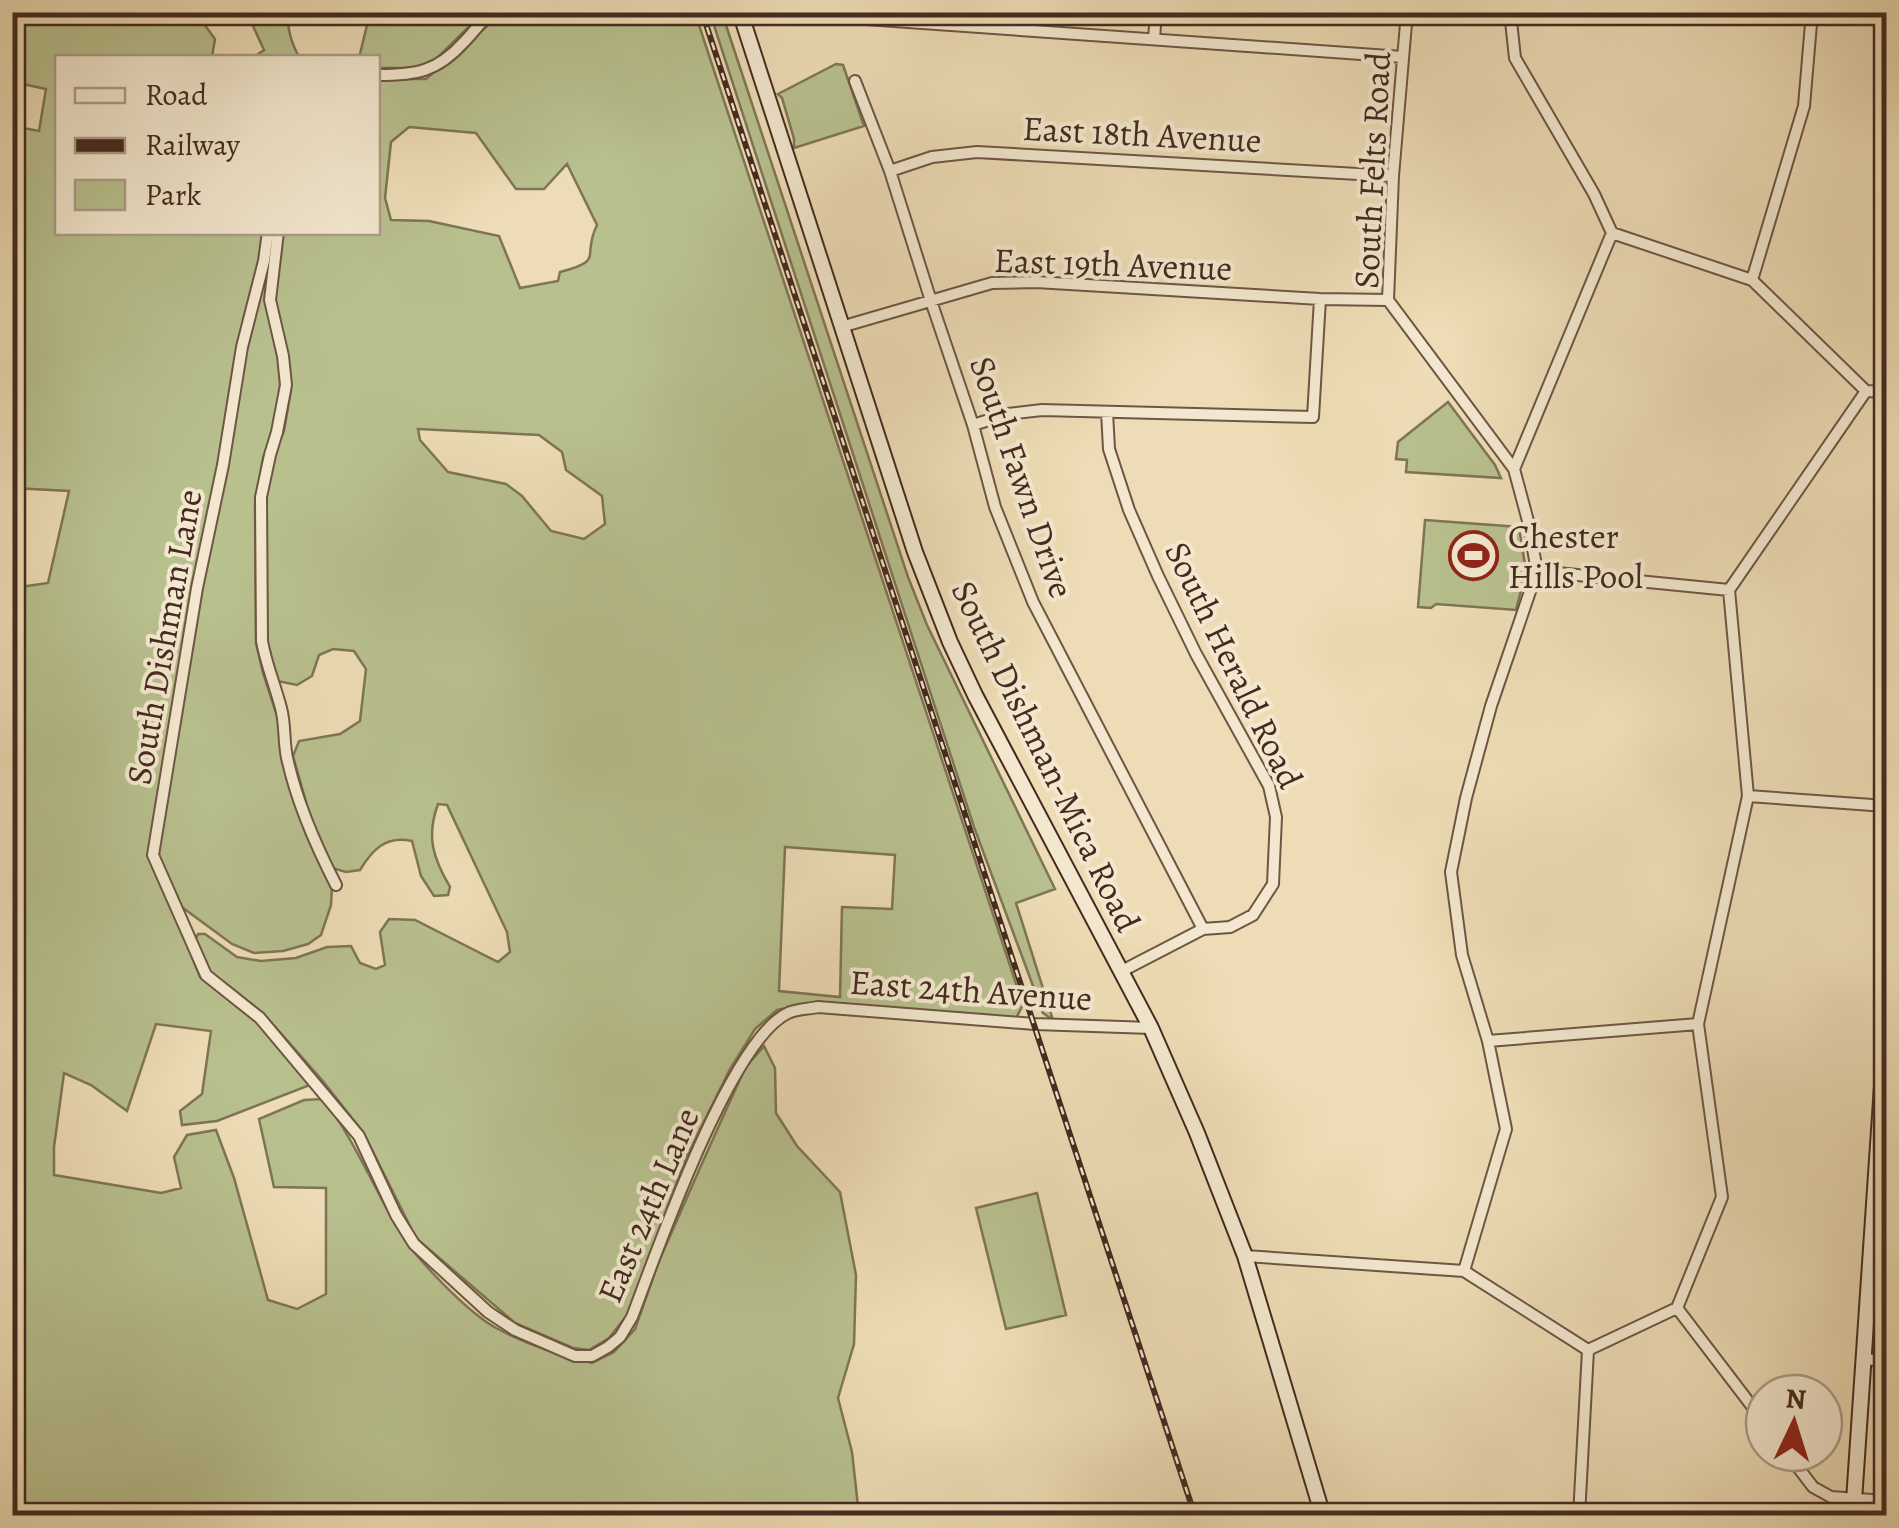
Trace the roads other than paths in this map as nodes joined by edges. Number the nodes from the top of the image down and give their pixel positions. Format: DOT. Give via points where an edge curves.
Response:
graph roads {
  1 [pos="492,12"];
  2 [pos="740,12"];
  3 [pos="1156,12"];
  4 [pos="1407,12"];
  5 [pos="1510,12"];
  6 [pos="1812,12"];
  7 [pos="851,18"];
  8 [pos="1154,39"];
  9 [pos="1404,57"];
  10 [pos="380,75"];
  11 [pos="855,81"];
  12 [pos="890,171"];
  13 [pos="1393,176"];
  14 [pos="1612,233"];
  15 [pos="268,235"];
  16 [pos="278,235"];
  17 [pos="1752,280"];
  18 [pos="930,300"];
  19 [pos="1320,300"];
  20 [pos="1388,300"];
  21 [pos="841,328"];
  22 [pos="1866,391"];
  23 [pos="1886,392"];
  24 [pos="1107,412"];
  25 [pos="974,425"];
  26 [pos="1514,469"];
  27 [pos="1537,571"];
  28 [pos="1729,590"];
  29 [pos="1748,796"];
  30 [pos="1886,806"];
  31 [pos="336,885"];
  32 [pos="1203,929"];
  33 [pos="1120,972"];
  34 [pos="788,1012"];
  35 [pos="260,1018"];
  36 [pos="1698,1024"];
  37 [pos="1886,1026"];
  38 [pos="1151,1028"];
  39 [pos="1488,1040"];
  40 [pos="1884,1084"];
  41 [pos="1879,1223"];
  42 [pos="1245,1256"];
  43 [pos="1464,1270"];
  44 [pos="1677,1308"];
  45 [pos="1588,1350"];
  46 [pos="1864,1360"];
  47 [pos="1886,1361"];
  48 [pos="1744,1396"];
  49 [pos="1802,1473"];
  50 [pos="1854,1499"];
  51 [pos="1886,1502"];
  52 [pos="1323,1516"];
  53 [pos="1579,1516"];
  54 [pos="1853,1516"];
  1 -- 10 [label="street" via="432,68"];
  2 -- 21 [label="main road, South Dishman-Mica Road"];
  3 -- 8 [label="street"];
  4 -- 9 [label="street, South Felts Road"];
  5 -- 14 [label="street" via="1514,58"];
  6 -- 17 [label="street" via="1804,106"];
  7 -- 8 [label="street"];
  8 -- 9 [label="street"];
  9 -- 13 [label="street, South Felts Road"];
  11 -- 12 [label="street, South Fawn Drive"];
  12 -- 13 [label="street, East 18th Avenue" via="976,152"];
  12 -- 18 [label="street, South Fawn Drive"];
  13 -- 20 [label="street, South Felts Road"];
  14 -- 17 [label="street"];
  14 -- 26 [label="street"];
  15 -- 35 [label="street, South Dishman Lane" via="197,588 153,855 206,974"];
  16 -- 31 [label="street" via="270,300 286,385 261,497 262,641 292,775"];
  17 -- 22 [label="street"];
  18 -- 19 [label="street, East 19th Avenue" via="992,283 1036,282"];
  18 -- 21 [label="street, East 19th Avenue"];
  18 -- 25 [label="street, South Fawn Drive"];
  19 -- 20 [label="street, East 19th Avenue"];
  19 -- 24 [label="street" via="1313,417"];
  20 -- 26 [label="street, South Felts Road"];
  21 -- 33 [label="main road, South Dishman-Mica Road" via="950,642"];
  22 -- 23 [label="street"];
  22 -- 28 [label="street"];
  24 -- 25 [label="street" via="1042,410"];
  24 -- 32 [label="street, South Herald Road" via="1109,449 1129,510 1188,638 1269,786 1276,817 1274,884 1254,915 1230,927"];
  25 -- 32 [label="street, South Fawn Drive" via="995,508 1033,602"];
  26 -- 27 [label="street"];
  27 -- 28 [label="street"];
  27 -- 39 [label="street" via="1490,706 1452,872 1462,955"];
  28 -- 29 [label="street"];
  29 -- 30 [label="street"];
  29 -- 36 [label="street"];
  32 -- 33 [label="street, South Herald Road"];
  33 -- 38 [label="main road, South Dishman-Mica Road"];
  34 -- 35 [label="street, East 24th Lane" via="763,1032 739,1068 692,1162 632,1318 620,1337 592,1356 575,1356 515,1330 414,1244 359,1136"];
  34 -- 38 [label="street, East 24th Avenue" via="818,1007"];
  36 -- 39 [label="street"];
  36 -- 44 [label="street" via="1722,1197"];
  37 -- 40 [label="main road"];
  38 -- 42 [label="main road, South Dishman-Mica Road"];
  39 -- 43 [label="street" via="1506,1129"];
  40 -- 41 [label="main road"];
  41 -- 46 [label="main road"];
  42 -- 43 [label="street"];
  42 -- 52 [label="main road, South Dishman-Mica Road"];
  43 -- 45 [label="street"];
  44 -- 45 [label="street"];
  44 -- 48 [label="street"];
  45 -- 53 [label="street"];
  46 -- 47 [label="street"];
  46 -- 50 [label="main road"];
  49 -- 50 [label="street" via="1830,1496"];
  50 -- 51 [label="street"];
  50 -- 54 [label="main road"];
}
